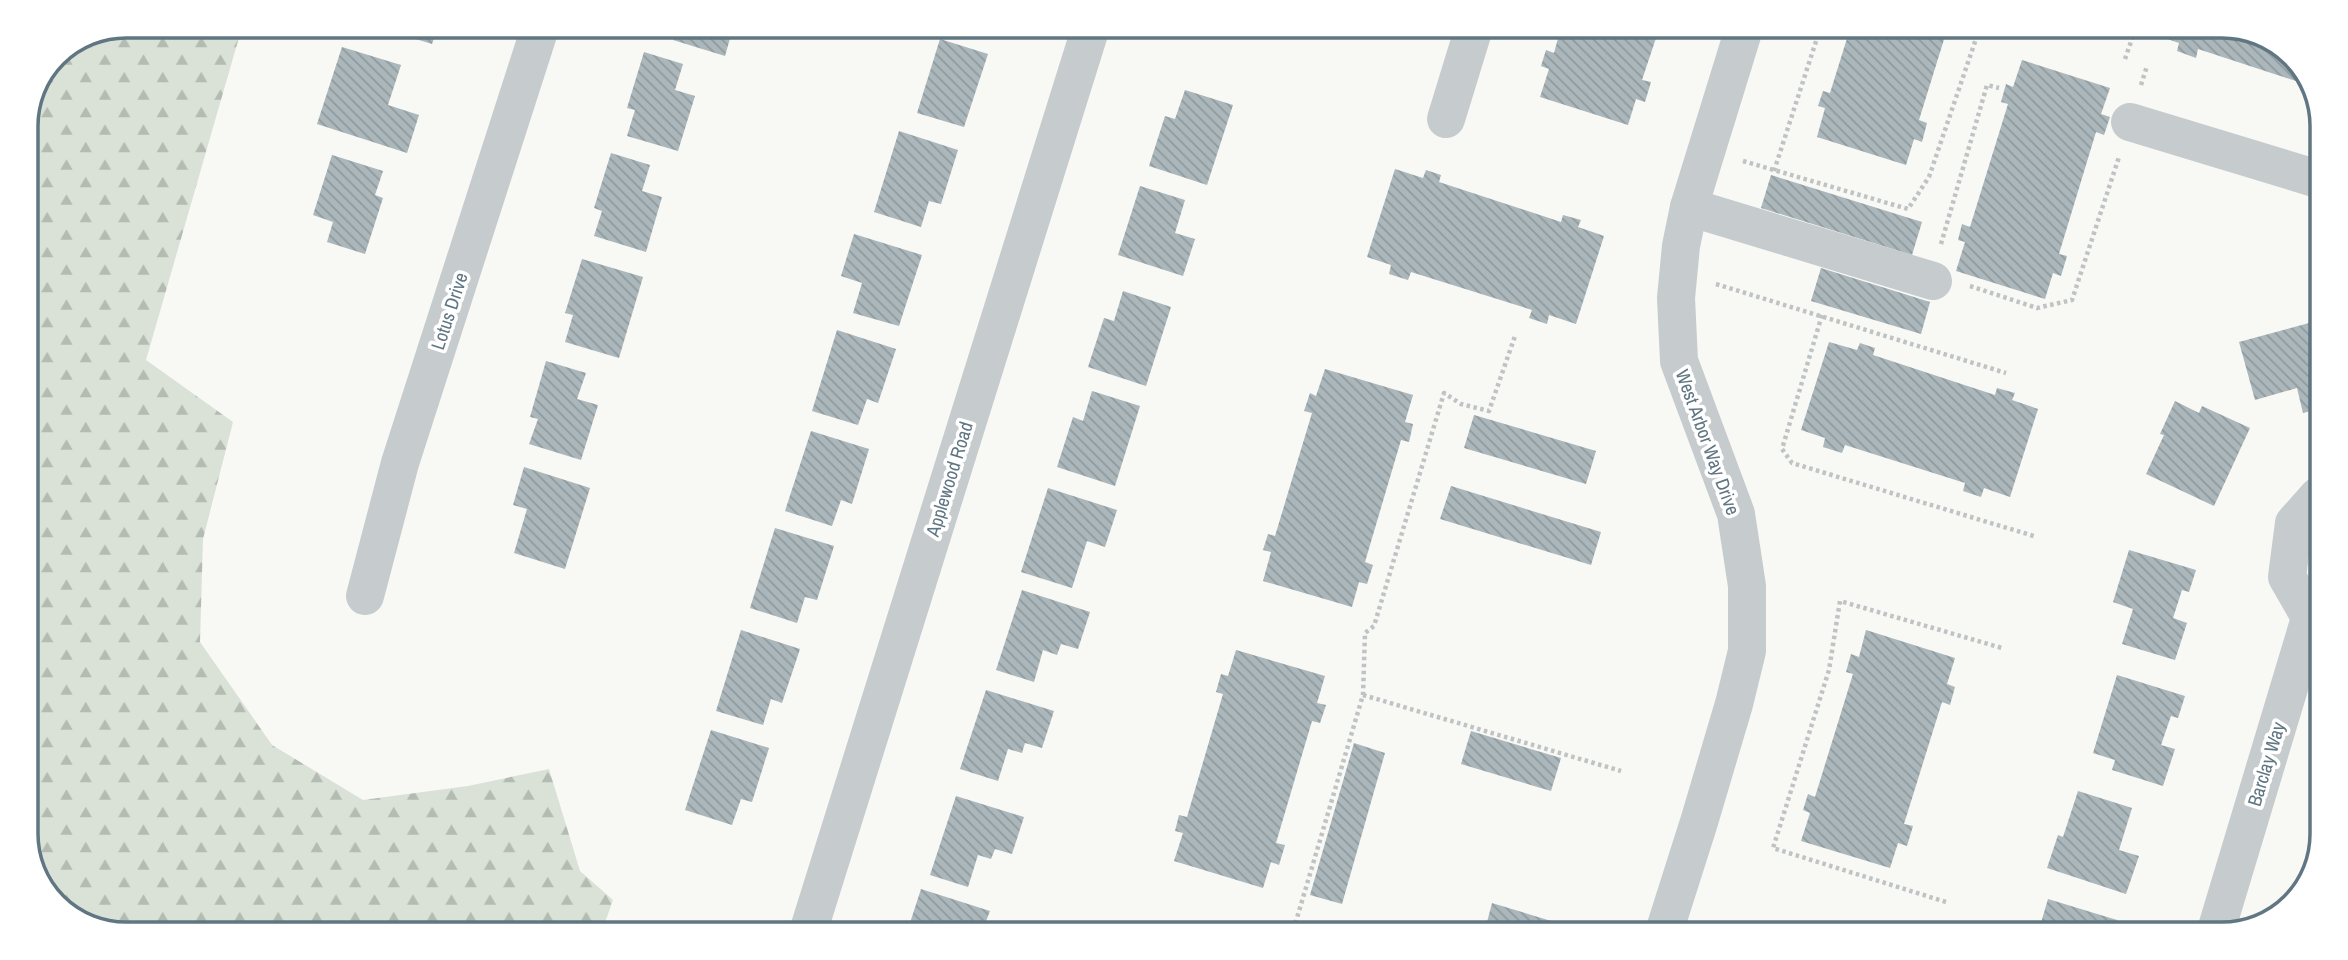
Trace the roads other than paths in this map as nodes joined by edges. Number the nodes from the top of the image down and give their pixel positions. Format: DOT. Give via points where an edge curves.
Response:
graph roads {
  1 [pos="537,38"];
  2 [pos="1087,38"];
  3 [pos="1471,38"];
  4 [pos="1741,38"];
  5 [pos="1446,119"];
  6 [pos="2130,122"];
  7 [pos="2309,176"];
  8 [pos="1689,207"];
  9 [pos="1945,270"];
  10 [pos="2310,506"];
  11 [pos="365,596"];
  12 [pos="2310,602"];
  13 [pos="2310,617"];
  14 [pos="811,922"];
  15 [pos="1667,922"];
  16 [pos="2219,922"];
  1 -- 11 [label="street, Lotus Drive" via="400,463"];
  2 -- 14 [label="street, Applewood Road"];
  3 -- 5 [label="street"];
  4 -- 8 [label="street, West Arbor Way Drive"];
  6 -- 7 [label="street"];
  8 -- 9 [label="street"];
  8 -- 15 [label="street, West Arbor Way Drive" via="1676,298 1679,361 1736,514 1747,586 1747,651"];
  10 -- 12 [label="street" via="2294,523 2287,577"];
  13 -- 16 [label="street, Barclay Way"];
}
